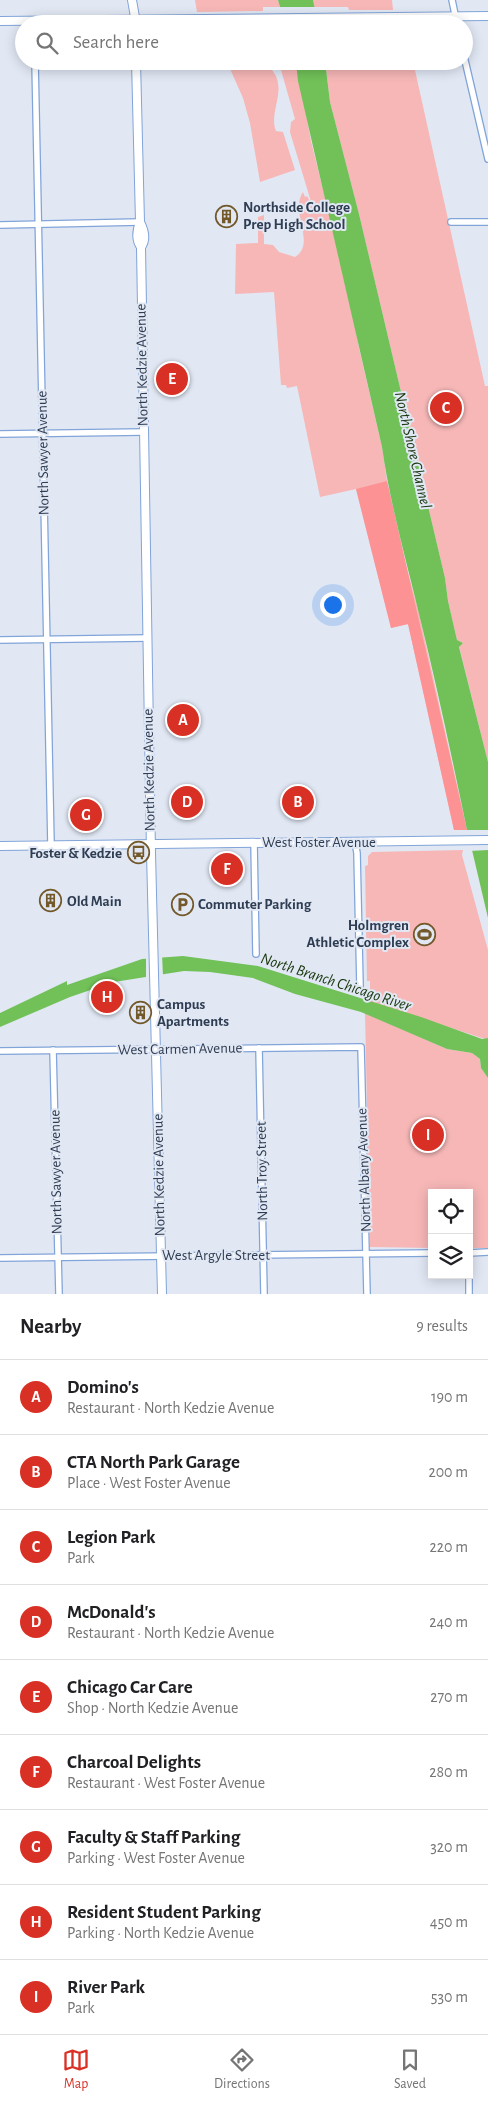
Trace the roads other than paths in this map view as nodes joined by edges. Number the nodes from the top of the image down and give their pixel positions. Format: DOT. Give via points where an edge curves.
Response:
graph roads {
  1 [pos="132,0"];
  2 [pos="452,0"];
  3 [pos="135,15"];
  4 [pos="455,15"];
  5 [pos="488,16"];
  6 [pos="473,18"];
  7 [pos="0,21"];
  8 [pos="15,21"];
  9 [pos="34,70"];
  10 [pos="136,70"];
  11 [pos="467,70"];
  12 [pos="479,119"];
  13 [pos="488,119"];
  14 [pos="488,159"];
  15 [pos="140,222"];
  16 [pos="451,222"];
  17 [pos="488,222"];
  18 [pos="38,224"];
  19 [pos="0,225"];
  20 [pos="144,432"];
  21 [pos="42,433"];
  22 [pos="0,434"];
  23 [pos="147,638"];
  24 [pos="0,640"];
  25 [pos="46,640"];
  26 [pos="488,840"];
  27 [pos="254,842"];
  28 [pos="355,842"];
  29 [pos="151,844"];
  30 [pos="50,845"];
  31 [pos="0,846"];
  32 [pos="256,954"];
  33 [pos="360,986"];
  34 [pos="361,1047"];
  35 [pos="259,1048"];
  36 [pos="156,1049"];
  37 [pos="53,1050"];
  38 [pos="1,1051"];
  39 [pos="473,1252"];
  40 [pos="488,1252"];
  41 [pos="428,1253"];
  42 [pos="263,1254"];
  43 [pos="366,1254"];
  44 [pos="161,1255"];
  45 [pos="58,1257"];
  46 [pos="0,1258"];
  47 [pos="469,1279"];
  48 [pos="59,1294"];
  49 [pos="162,1294"];
  50 [pos="264,1294"];
  51 [pos="367,1294"];
  52 [pos="469,1294"];
  1 -- 3 [label="main road"];
  2 -- 4 [label="street"];
  5 -- 6 [label="main road"];
  7 -- 8 [label="main road"];
  9 -- 18 [label="street, North Sawyer Avenue"];
  10 -- 15 [label="main road, North Kedzie Avenue"];
  11 -- 12 [label="street"];
  12 -- 13 [label="street"];
  12 -- 14 [label="street"];
  15 -- 18 [label="street"];
  15 -- 20 [label="main road, North Kedzie Avenue" via="144,231 141,247"];
  16 -- 17 [label="street"];
  18 -- 19 [label="street"];
  18 -- 21 [label="street, North Sawyer Avenue"];
  20 -- 21 [label="street"];
  20 -- 23 [label="main road, North Kedzie Avenue"];
  21 -- 22 [label="street"];
  21 -- 25 [label="street, North Sawyer Avenue"];
  23 -- 25 [label="street"];
  23 -- 29 [label="main road, North Kedzie Avenue"];
  24 -- 25 [label="street"];
  25 -- 30 [label="street, North Sawyer Avenue"];
  26 -- 28 [label="main road, West Foster Avenue"];
  27 -- 28 [label="main road, West Foster Avenue"];
  27 -- 29 [label="main road, West Foster Avenue"];
  27 -- 32 [label="street"];
  28 -- 33 [label="street"];
  29 -- 30 [label="main road, West Foster Avenue"];
  29 -- 36 [label="main road, North Kedzie Avenue"];
  30 -- 31 [label="main road, West Foster Avenue"];
  34 -- 35 [label="street, West Carmen Avenue"];
  34 -- 43 [label="street, North Albany Avenue"];
  35 -- 36 [label="street, West Carmen Avenue"];
  35 -- 42 [label="street, North Troy Street"];
  36 -- 37 [label="street, West Carmen Avenue"];
  36 -- 44 [label="main road, North Kedzie Avenue"];
  37 -- 38 [label="street, West Carmen Avenue"];
  37 -- 45 [label="street, North Sawyer Avenue"];
  39 -- 40 [label="street"];
  41 -- 43 [label="street, West Argyle Street"];
  42 -- 43 [label="street, West Argyle Street"];
  42 -- 44 [label="street, West Argyle Street"];
  42 -- 50 [label="street, North Troy Street"];
  43 -- 51 [label="street, North Albany Avenue"];
  44 -- 45 [label="street, West Argyle Street"];
  44 -- 49 [label="main road, North Kedzie Avenue"];
  45 -- 46 [label="street, West Argyle Street"];
  45 -- 48 [label="street, North Sawyer Avenue"];
  47 -- 52 [label="street"];
}
